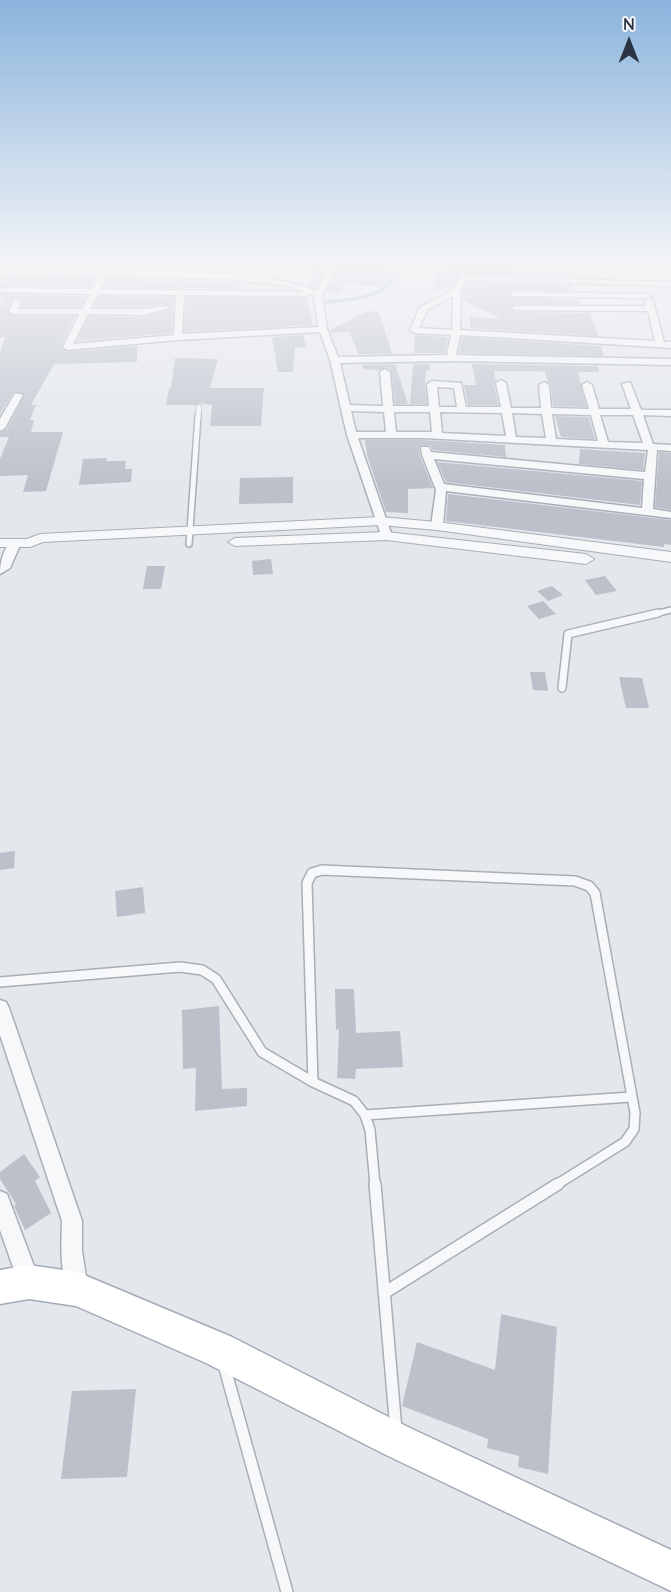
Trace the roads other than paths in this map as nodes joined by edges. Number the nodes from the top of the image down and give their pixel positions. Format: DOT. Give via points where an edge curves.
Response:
graph roads {
  1 [pos="72,337"];
  2 [pos="175,337"];
  3 [pos="325,337"];
  4 [pos="455,337"];
  5 [pos="621,337"];
  6 [pos="658,337"];
  7 [pos="660,343"];
  8 [pos="671,345"];
  9 [pos="450,358"];
  10 [pos="335,360"];
  11 [pos="671,362"];
  12 [pos="385,372"];
  13 [pos="501,384"];
  14 [pos="627,384"];
  15 [pos="587,385"];
  16 [pos="544,386"];
  17 [pos="18,395"];
  18 [pos="199,407"];
  19 [pos="345,408"];
  20 [pos="388,408"];
  21 [pos="434,409"];
  22 [pos="505,410"];
  23 [pos="546,410"];
  24 [pos="595,411"];
  25 [pos="638,412"];
  26 [pos="671,413"];
  27 [pos="460,420"];
  28 [pos="0,428"];
  29 [pos="391,434"];
  30 [pos="352,435"];
  31 [pos="437,436"];
  32 [pos="512,440"];
  33 [pos="422,441"];
  34 [pos="552,442"];
  35 [pos="604,444"];
  36 [pos="671,448"];
  37 [pos="651,449"];
  38 [pos="427,455"];
  39 [pos="650,477"];
  40 [pos="439,487"];
  41 [pos="647,511"];
  42 [pos="671,515"];
  43 [pos="437,526"];
  44 [pos="383,529"];
  45 [pos="190,537"];
  46 [pos="15,543"];
  47 [pos="671,557"];
  48 [pos="671,569"];
  49 [pos="0,570"];
  50 [pos="671,610"];
  51 [pos="562,688"];
  52 [pos="0,982"];
  53 [pos="0,1008"];
  54 [pos="313,1082"];
  55 [pos="631,1097"];
  56 [pos="365,1115"];
  57 [pos="0,1203"];
  58 [pos="14,1285"];
  59 [pos="77,1289"];
  60 [pos="384,1293"];
  61 [pos="219,1350"];
  62 [pos="397,1441"];
  63 [pos="671,1571"];
  64 [pos="287,1592"];
  1 -- 2 [label="street" via="67,347"];
  3 -- 10 [label="street"];
  4 -- 9 [label="street"];
  5 -- 7 [label="street"];
  6 -- 7 [label="street"];
  7 -- 8 [label="street"];
  9 -- 10 [label="street"];
  9 -- 11 [label="street"];
  10 -- 19 [label="street"];
  12 -- 20 [label="street"];
  13 -- 22 [label="street"];
  14 -- 25 [label="street"];
  15 -- 24 [label="street"];
  16 -- 23 [label="street"];
  17 -- 28 [label="street"];
  18 -- 45 [label="lane"];
  19 -- 20 [label="street"];
  19 -- 30 [label="street"];
  20 -- 21 [label="street"];
  20 -- 29 [label="street"];
  21 -- 27 [label="street"];
  21 -- 27 [label="street" via="432,384 458,385"];
  21 -- 31 [label="street"];
  22 -- 23 [label="street"];
  22 -- 27 [label="street"];
  22 -- 32 [label="street"];
  23 -- 24 [label="street"];
  23 -- 34 [label="street"];
  24 -- 25 [label="street"];
  24 -- 35 [label="street"];
  25 -- 26 [label="street"];
  25 -- 37 [label="street"];
  27 -- 31 [label="street"];
  27 -- 32 [label="street"];
  29 -- 30 [label="street"];
  29 -- 31 [label="street"];
  30 -- 44 [label="street"];
  32 -- 34 [label="street"];
  33 -- 38 [label="street"];
  34 -- 35 [label="street"];
  35 -- 37 [label="street"];
  36 -- 37 [label="street"];
  37 -- 39 [label="street"];
  38 -- 39 [label="street"];
  38 -- 40 [label="street"];
  39 -- 41 [label="street"];
  40 -- 41 [label="street"];
  40 -- 43 [label="street"];
  41 -- 42 [label="street"];
  43 -- 44 [label="street"];
  43 -- 47 [label="street"];
  44 -- 45 [label="street"];
  44 -- 48 [label="street"];
  45 -- 46 [label="street" via="34,550"];
  46 -- 49 [label="street"];
  50 -- 51 [label="lane" via="568,634"];
  52 -- 54 [label="lane" via="180,967 202,970 216,979 262,1052"];
  53 -- 59 [label="street" via="72,1221"];
  54 -- 55 [label="lane" via="307,883 313,872 540,880 583,883 595,893"];
  54 -- 56 [label="lane" via="354,1101"];
  55 -- 56 [label="lane"];
  55 -- 60 [label="lane" via="634,1129 625,1142"];
  56 -- 60 [label="lane" via="370,1130"];
  57 -- 58 [label="street"];
  58 -- 59 [label="main road"];
  59 -- 61 [label="main road"];
  60 -- 62 [label="lane"];
  61 -- 62 [label="main road"];
  61 -- 64 [label="lane"];
  62 -- 63 [label="main road"];
}
